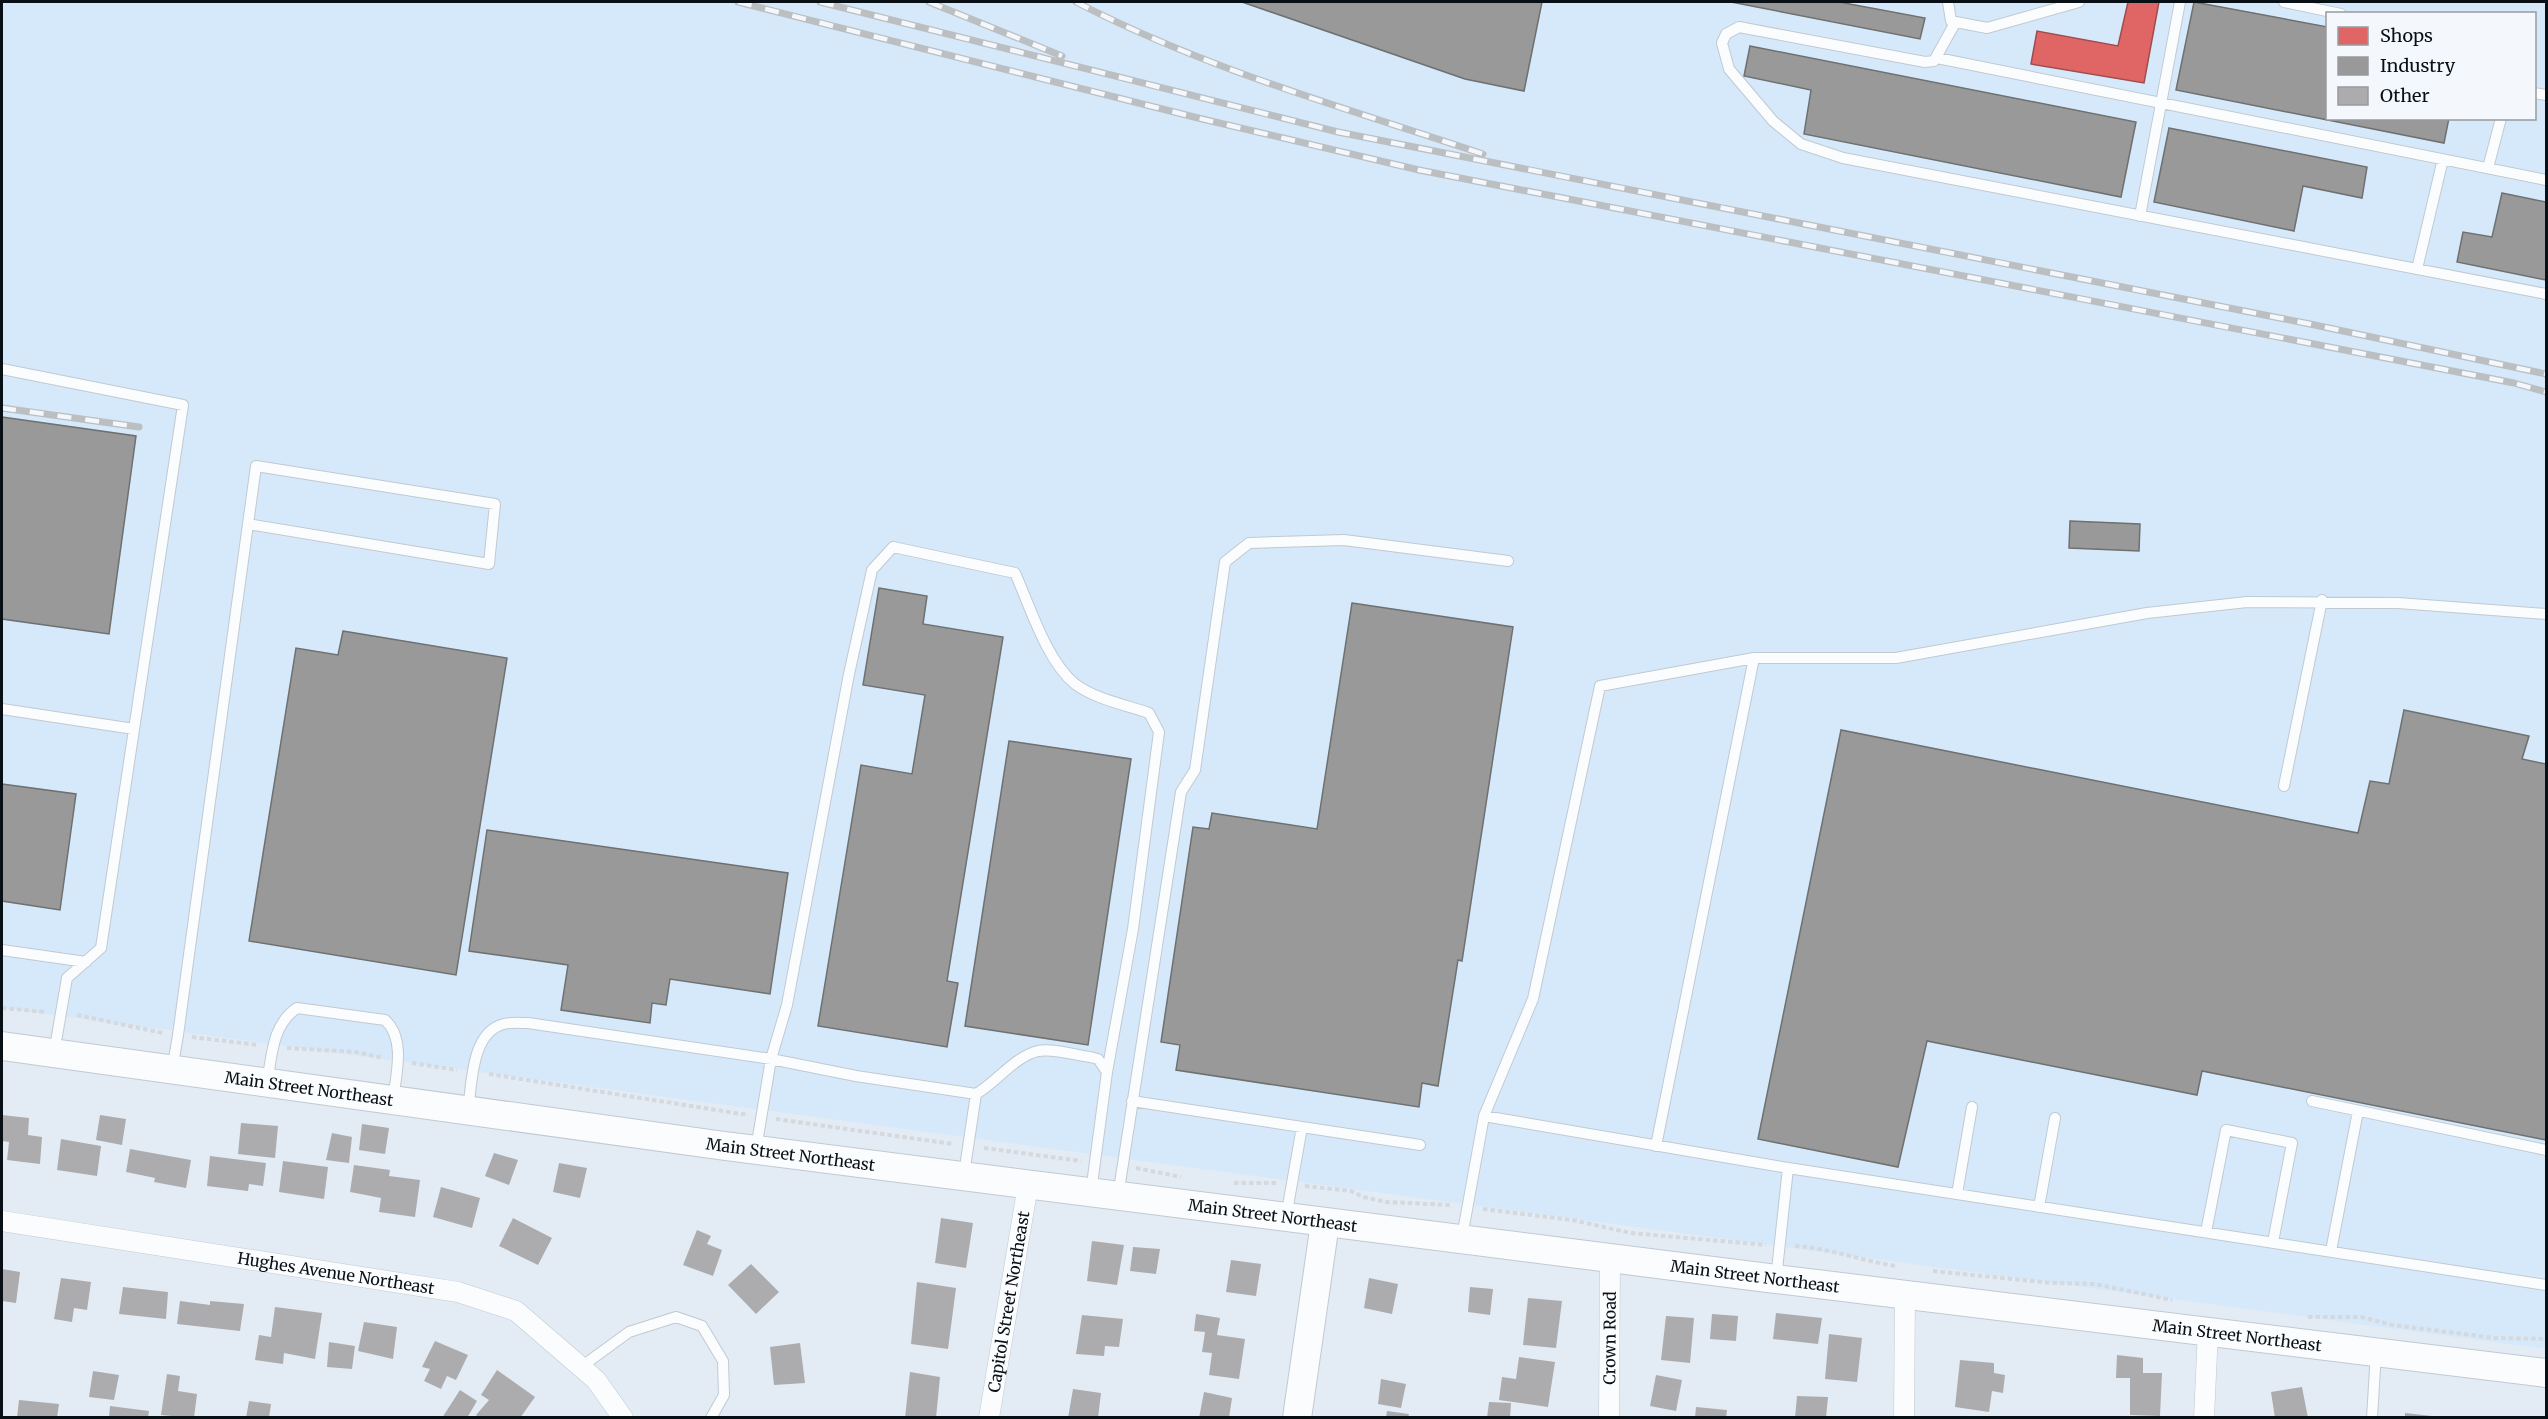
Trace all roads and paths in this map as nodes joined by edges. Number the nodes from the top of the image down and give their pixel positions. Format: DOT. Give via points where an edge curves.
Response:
graph roads {
  1 [pos="1948,2"];
  2 [pos="2079,2"];
  3 [pos="2181,2"];
  4 [pos="2284,2"];
  5 [pos="2332,12"];
  6 [pos="1955,23"];
  7 [pos="1936,58"];
  8 [pos="2161,103"];
  9 [pos="2500,120"];
  10 [pos="2443,159"];
  11 [pos="2488,168"];
  12 [pos="2547,180"];
  13 [pos="2140,216"];
  14 [pos="2417,269"];
  15 [pos="2547,294"];
  16 [pos="2,369"];
  17 [pos="248,524"];
  18 [pos="1508,561"];
  19 [pos="2322,600"];
  20 [pos="2547,614"];
  21 [pos="1754,658"];
  22 [pos="2,709"];
  23 [pos="134,729"];
  24 [pos="2284,786"];
  25 [pos="2,950"];
  26 [pos="86,962"];
  27 [pos="2,1008"];
  28 [pos="61,1014"];
  29 [pos="178,1035"];
  30 [pos="2,1046"];
  31 [pos="273,1047"];
  32 [pos="54,1054"];
  33 [pos="771,1059"];
  34 [pos="397,1060"];
  35 [pos="172,1070"];
  36 [pos="473,1072"];
  37 [pos="1107,1072"];
  38 [pos="267,1083"];
  39 [pos="976,1094"];
  40 [pos="393,1100"];
  41 [pos="1132,1101"];
  42 [pos="2312,1101"];
  43 [pos="1972,1107"];
  44 [pos="468,1111"];
  45 [pos="2358,1111"];
  46 [pos="1484,1116"];
  47 [pos="762,1117"];
  48 [pos="2055,1118"];
  49 [pos="1302,1127"];
  50 [pos="1420,1145"];
  51 [pos="968,1146"];
  52 [pos="1656,1146"];
  53 [pos="756,1150"];
  54 [pos="2547,1150"];
  55 [pos="1095,1163"];
  56 [pos="1121,1166"];
  57 [pos="1788,1168"];
  58 [pos="964,1176"];
  59 [pos="1186,1178"];
  60 [pos="1229,1182"];
  61 [pos="1292,1184"];
  62 [pos="1028,1185"];
  63 [pos="1104,1194"];
  64 [pos="1958,1194"];
  65 [pos="1468,1207"];
  66 [pos="2039,1207"];
  67 [pos="1286,1218"];
  68 [pos="2,1221"];
  69 [pos="1325,1223"];
  70 [pos="2206,1232"];
  71 [pos="1462,1240"];
  72 [pos="2273,1242"];
  73 [pos="1779,1245"];
  74 [pos="2331,1251"];
  75 [pos="1610,1258"];
  76 [pos="1924,1270"];
  77 [pos="1776,1279"];
  78 [pos="1904,1281"];
  79 [pos="2547,1285"];
  80 [pos="2179,1302"];
  81 [pos="2296,1316"];
  82 [pos="2208,1332"];
  83 [pos="2547,1339"];
  84 [pos="2376,1352"];
  85 [pos="581,1367"];
  86 [pos="2547,1373"];
  87 [pos="623,1418"];
  88 [pos="711,1418"];
  89 [pos="989,1418"];
  90 [pos="1297,1418"];
  91 [pos="1609,1418"];
  92 [pos="1904,1418"];
  93 [pos="2204,1418"];
  94 [pos="2372,1418"];
  1 -- 6 [label="lane" via="1948,13"];
  2 -- 6 [label="lane" via="1987,28"];
  3 -- 8 [label="lane"];
  4 -- 5 [label="lane"];
  6 -- 7 [label="lane"];
  7 -- 8 [label="lane"];
  7 -- 13 [label="lane" via="1925,62 1739,27 1726,34 1722,43 1729,69 1773,121 1801,144 1844,158"];
  8 -- 10 [label="lane"];
  8 -- 13 [label="lane"];
  9 -- 11 [label="lane"];
  10 -- 11 [label="lane"];
  10 -- 14 [label="lane"];
  11 -- 12 [label="lane"];
  13 -- 14 [label="lane"];
  14 -- 15 [label="lane"];
  16 -- 23 [label="lane" via="183,405"];
  17 -- 17 [label="lane" via="256,466 495,504 489,564"];
  17 -- 29 [label="lane"];
  18 -- 41 [label="lane" via="1344,540 1249,543 1225,562 1195,770 1181,792"];
  19 -- 20 [label="lane"];
  19 -- 21 [label="lane" via="2247,602 2147,613 1896,658"];
  19 -- 24 [label="lane"];
  21 -- 46 [label="lane" via="1600,686 1533,999"];
  21 -- 52 [label="lane"];
  22 -- 23 [label="lane"];
  23 -- 26 [label="lane" via="101,948"];
  25 -- 26 [label="lane"];
  26 -- 28 [label="lane" via="67,978"];
  27 -- 28 [label="path"];
  28 -- 29 [label="path" via="92,1016"];
  28 -- 32 [label="lane"];
  29 -- 31 [label="path"];
  29 -- 35 [label="lane"];
  30 -- 32 [label="street, Main Street Northeast"];
  31 -- 34 [label="path" via="356,1052"];
  31 -- 34 [label="lane" via="286,1015 297,1008 385,1020 398,1041"];
  31 -- 38 [label="lane"];
  32 -- 35 [label="street, Main Street Northeast"];
  33 -- 36 [label="lane" via="528,1023 504,1024 488,1032 476,1055"];
  33 -- 37 [label="lane" via="787,1005 872,570 893,547 1015,573 1055,660 1076,684 1108,700 1149,713 1159,732 1133,929"];
  33 -- 39 [label="lane"];
  33 -- 47 [label="lane"];
  34 -- 36 [label="path"];
  34 -- 40 [label="lane"];
  35 -- 38 [label="street, Main Street Northeast"];
  36 -- 44 [label="lane"];
  36 -- 47 [label="path"];
  37 -- 39 [label="lane" via="1098,1059 1040,1051 1017,1062"];
  37 -- 55 [label="lane"];
  38 -- 40 [label="street, Main Street Northeast"];
  39 -- 51 [label="lane"];
  40 -- 44 [label="street, Main Street Northeast"];
  41 -- 49 [label="lane"];
  41 -- 56 [label="lane"];
  42 -- 45 [label="lane"];
  43 -- 64 [label="lane"];
  44 -- 53 [label="street, Main Street Northeast"];
  45 -- 54 [label="lane"];
  45 -- 74 [label="lane"];
  46 -- 52 [label="lane"];
  46 -- 65 [label="lane"];
  47 -- 51 [label="path"];
  47 -- 53 [label="lane"];
  48 -- 66 [label="lane"];
  49 -- 50 [label="lane"];
  49 -- 61 [label="lane"];
  51 -- 55 [label="path"];
  51 -- 58 [label="lane"];
  52 -- 57 [label="lane"];
  53 -- 58 [label="street, Main Street Northeast"];
  55 -- 63 [label="lane"];
  56 -- 59 [label="path"];
  56 -- 63 [label="lane"];
  57 -- 64 [label="lane"];
  57 -- 73 [label="lane"];
  58 -- 62 [label="street, Main Street Northeast"];
  60 -- 61 [label="path"];
  61 -- 65 [label="path" via="1351,1191 1388,1202"];
  61 -- 67 [label="lane"];
  62 -- 63 [label="street, Main Street Northeast"];
  62 -- 89 [label="street, Capitol Street Northeast"];
  63 -- 67 [label="street, Main Street Northeast"];
  64 -- 66 [label="lane"];
  65 -- 71 [label="lane"];
  65 -- 73 [label="path" via="1572,1220 1631,1233"];
  66 -- 70 [label="lane"];
  67 -- 69 [label="street, Main Street Northeast"];
  68 -- 85 [label="street, Hughes Avenue Northeast" via="458,1292 516,1311"];
  69 -- 71 [label="street, Main Street Northeast"];
  69 -- 90 [label="street"];
  70 -- 72 [label="lane"];
  70 -- 72 [label="lane" via="2226,1130 2292,1143"];
  71 -- 75 [label="street, Main Street Northeast"];
  72 -- 74 [label="lane"];
  73 -- 77 [label="lane"];
  73 -- 78 [label="path" via="1816,1248 1863,1261"];
  74 -- 79 [label="lane"];
  75 -- 77 [label="street, Main Street Northeast"];
  75 -- 91 [label="street, Crown Road"];
  76 -- 80 [label="path" via="2095,1284"];
  77 -- 78 [label="street, Main Street Northeast"];
  78 -- 82 [label="street, Main Street Northeast"];
  78 -- 92 [label="street"];
  81 -- 83 [label="path" via="2361,1317 2483,1337"];
  82 -- 84 [label="street, Main Street Northeast"];
  82 -- 93 [label="street"];
  84 -- 86 [label="street, Main Street Northeast"];
  84 -- 94 [label="lane"];
  85 -- 87 [label="street, Hughes Avenue Northeast" via="596,1380"];
  85 -- 88 [label="lane" via="629,1332 676,1317 702,1326 723,1361 724,1395"];
}
